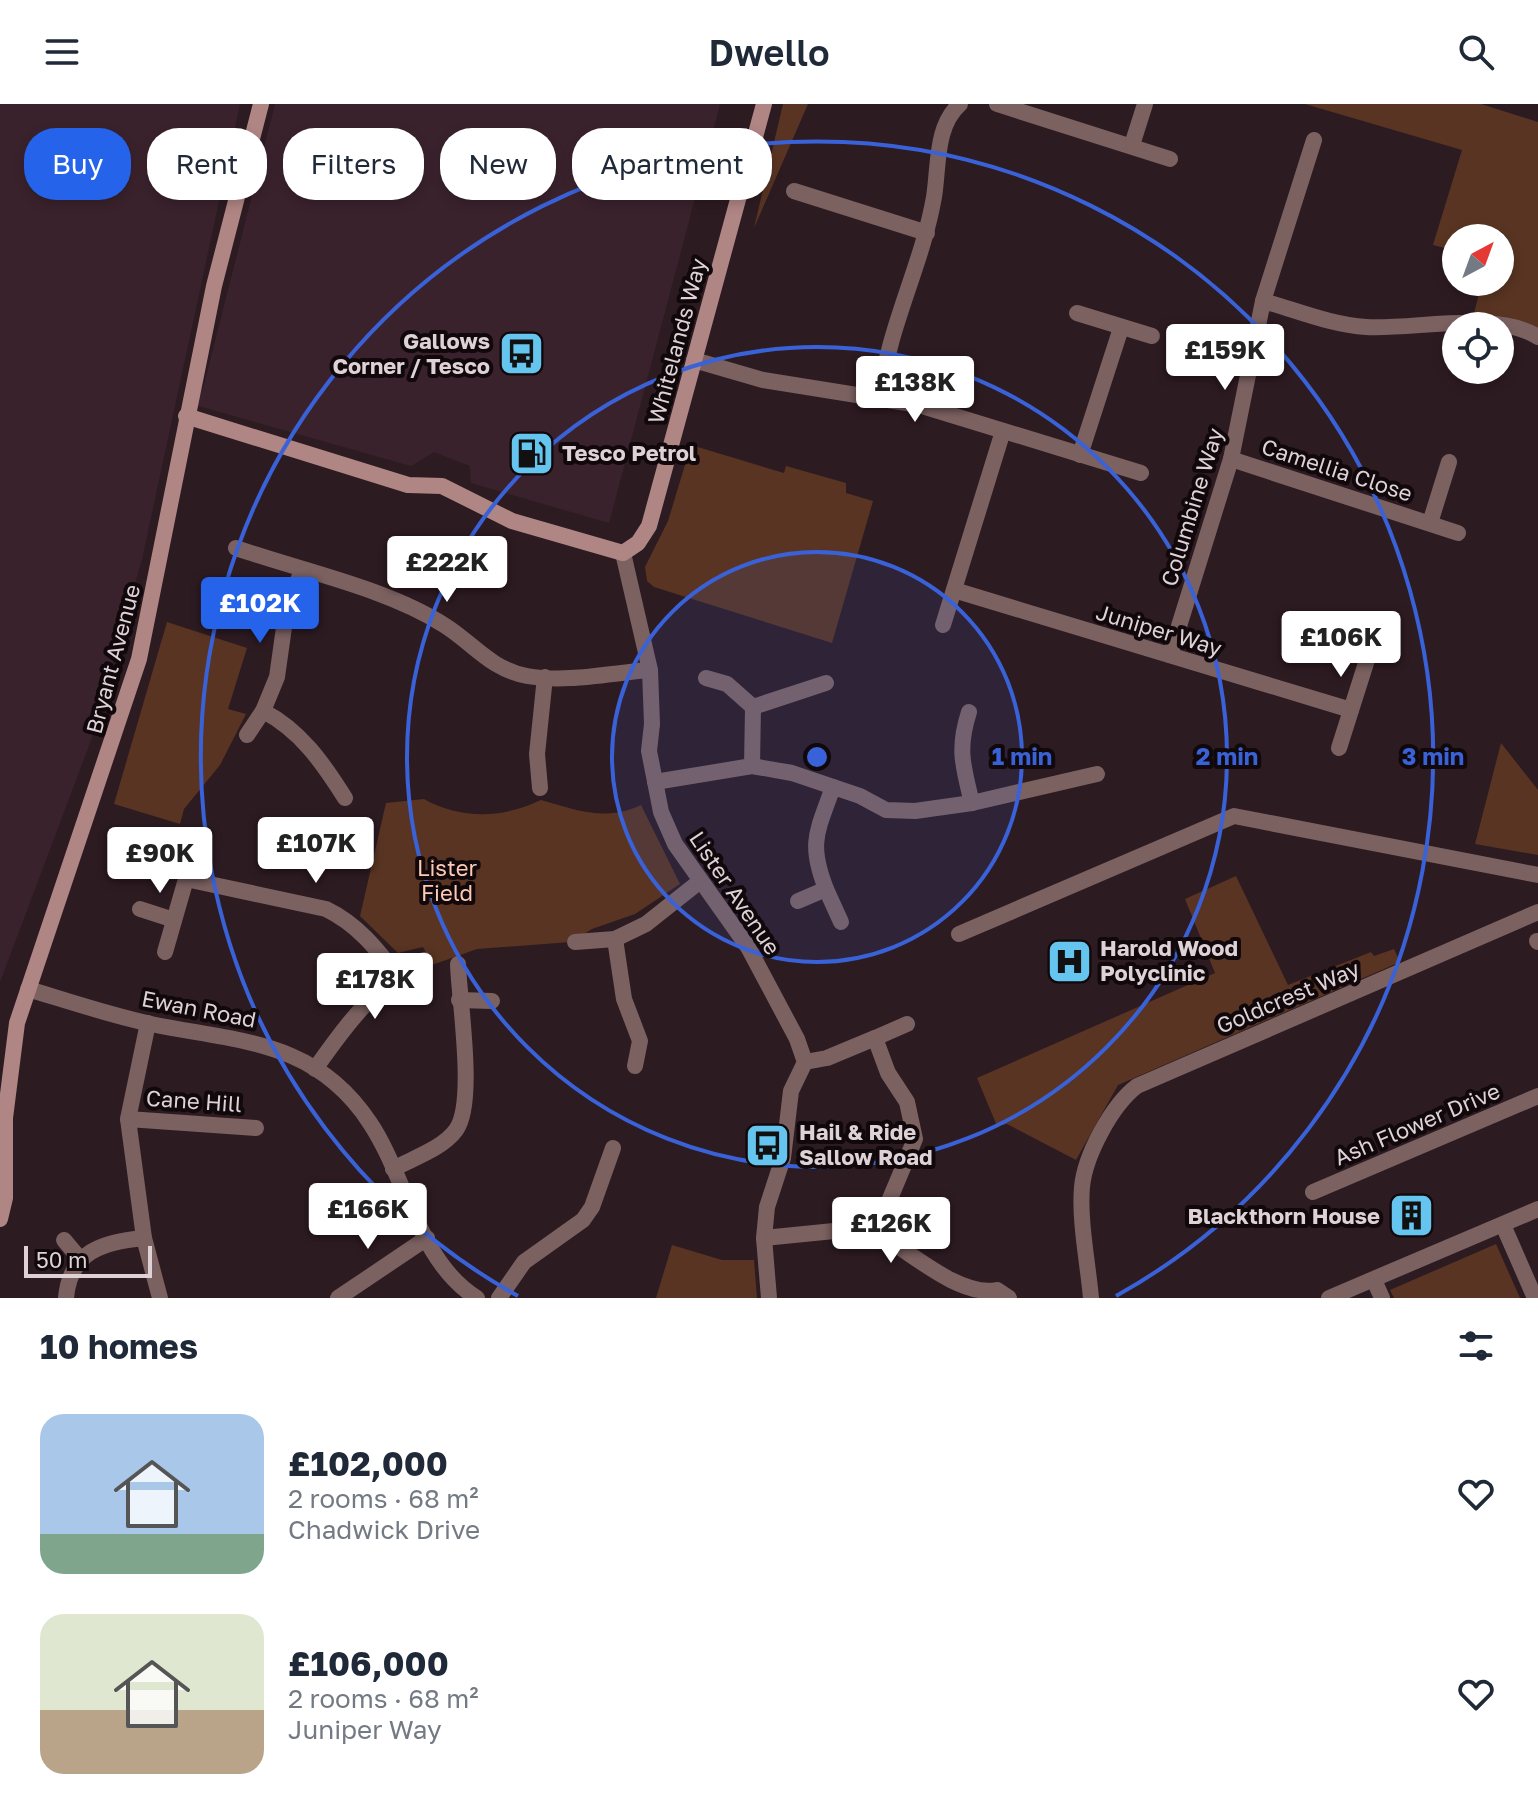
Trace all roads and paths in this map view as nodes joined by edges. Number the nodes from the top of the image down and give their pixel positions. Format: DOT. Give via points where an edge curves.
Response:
graph roads {
  1 [pos="261,104"];
  2 [pos="764,104"];
  3 [pos="960,104"];
  4 [pos="997,104"];
  5 [pos="1145,104"];
  6 [pos="1314,140"];
  7 [pos="1132,145"];
  8 [pos="1170,159"];
  9 [pos="794,191"];
  10 [pos="927,233"];
  11 [pos="1263,301"];
  12 [pos="1077,313"];
  13 [pos="1121,328"];
  14 [pos="1152,336"];
  15 [pos="1538,337"];
  16 [pos="694,360"];
  17 [pos="880,399"];
  18 [pos="186,416"];
  19 [pos="1003,431"];
  20 [pos="1080,455"];
  21 [pos="1231,459"];
  22 [pos="1449,462"];
  23 [pos="1141,473"];
  24 [pos="1430,523"];
  25 [pos="1458,533"];
  26 [pos="236,548"];
  27 [pos="623,553"];
  28 [pos="302,571"];
  29 [pos="954,590"];
  30 [pos="1379,622"];
  31 [pos="943,625"];
  32 [pos="1170,655"];
  33 [pos="650,670"];
  34 [pos="545,677"];
  35 [pos="706,678"];
  36 [pos="826,683"];
  37 [pos="753,707"];
  38 [pos="1351,710"];
  39 [pos="263,711"];
  40 [pos="969,712"];
  41 [pos="247,735"];
  42 [pos="1339,748"];
  43 [pos="752,766"];
  44 [pos="1097,774"];
  45 [pos="655,782"];
  46 [pos="833,787"];
  47 [pos="540,788"];
  48 [pos="345,798"];
  49 [pos="972,803"];
  50 [pos="191,846"];
  51 [pos="1538,875"];
  52 [pos="186,879"];
  53 [pos="699,882"];
  54 [pos="826,889"];
  55 [pos="798,901"];
  56 [pos="140,909"];
  57 [pos="1538,912"];
  58 [pos="174,920"];
  59 [pos="841,922"];
  60 [pos="959,934"];
  61 [pos="615,939"];
  62 [pos="575,942"];
  63 [pos="165,952"];
  64 [pos="424,960"];
  65 [pos="458,964"];
  66 [pos="397,975"];
  67 [pos="28,989"];
  68 [pos="459,1000"];
  69 [pos="492,1001"];
  70 [pos="148,1023"];
  71 [pos="907,1024"];
  72 [pos="875,1038"];
  73 [pos="805,1062"];
  74 [pos="635,1066"];
  75 [pos="315,1069"];
  76 [pos="1538,1096"];
  77 [pos="128,1119"];
  78 [pos="256,1128"];
  79 [pos="613,1148"];
  80 [pos="393,1169"];
  81 [pos="1313,1192"];
  82 [pos="1538,1209"];
  83 [pos="0,1219"];
  84 [pos="1503,1225"];
  85 [pos="876,1232"];
  86 [pos="144,1238"];
  87 [pos="427,1238"];
  88 [pos="764,1238"];
  89 [pos="64,1240"];
  90 [pos="80,1259"];
  91 [pos="1374,1280"];
  92 [pos="66,1298"];
  93 [pos="160,1298"];
  94 [pos="338,1298"];
  95 [pos="477,1298"];
  96 [pos="499,1298"];
  97 [pos="769,1298"];
  98 [pos="1009,1298"];
  99 [pos="1091,1298"];
  100 [pos="1329,1298"];
  101 [pos="1382,1298"];
  102 [pos="1535,1298"];
  1 -- 18 [label="street, Bryant Avenue"];
  2 -- 16 [label="street, Whitelands Way"];
  3 -- 10 [label="street" via="946,123"];
  4 -- 7 [label="street"];
  5 -- 7 [label="street"];
  6 -- 11 [label="street, Columbine Way"];
  7 -- 8 [label="street"];
  9 -- 10 [label="street"];
  10 -- 17 [label="street" via="891,345"];
  11 -- 15 [label="street" via="1366,327 1485,324"];
  11 -- 21 [label="street, Columbine Way"];
  12 -- 13 [label="street"];
  13 -- 14 [label="street"];
  13 -- 20 [label="street"];
  16 -- 17 [label="street" via="763,380"];
  16 -- 27 [label="street, Whitelands Way" via="649,526"];
  17 -- 19 [label="street" via="919,405"];
  18 -- 27 [label="street" via="408,485 442,486 512,521"];
  18 -- 67 [label="street, Bryant Avenue" via="139,659"];
  19 -- 20 [label="street"];
  19 -- 29 [label="street"];
  20 -- 23 [label="street"];
  21 -- 24 [label="street, Camellia Close"];
  21 -- 32 [label="street, Columbine Way"];
  22 -- 24 [label="street, Camellia Close"];
  24 -- 25 [label="street, Camellia Close"];
  26 -- 28 [label="street"];
  27 -- 33 [label="street, Lister Avenue"];
  28 -- 34 [label="street" via="444,625 502,668"];
  28 -- 39 [label="street" via="287,606 277,677"];
  29 -- 31 [label="street"];
  29 -- 32 [label="street, Juniper Way"];
  30 -- 38 [label="street"];
  32 -- 38 [label="street, Juniper Way"];
  33 -- 34 [label="street"];
  33 -- 45 [label="street, Lister Avenue" via="649,751"];
  34 -- 47 [label="street" via="537,754"];
  35 -- 37 [label="street" via="727,684"];
  36 -- 37 [label="street"];
  37 -- 43 [label="street"];
  38 -- 42 [label="street"];
  39 -- 41 [label="street"];
  39 -- 48 [label="street" via="300,737"];
  40 -- 49 [label="street" via="960,739"];
  43 -- 45 [label="street"];
  43 -- 46 [label="street"];
  44 -- 49 [label="street"];
  45 -- 53 [label="street, Lister Avenue" via="667,829"];
  46 -- 49 [label="street" via="886,810"];
  46 -- 54 [label="street" via="814,843 814,859"];
  50 -- 52 [label="street"];
  51 -- 60 [label="street" via="1234,816"];
  52 -- 58 [label="street"];
  52 -- 66 [label="street" via="326,909 346,918"];
  53 -- 61 [label="street" via="646,924"];
  53 -- 73 [label="street, Lister Avenue" via="748,947"];
  54 -- 55 [label="street"];
  54 -- 59 [label="street"];
  56 -- 58 [label="street"];
  57 -- 99 [label="street, Goldcrest Way" via="1137,1086 1114,1107 1082,1187"];
  58 -- 63 [label="street"];
  61 -- 62 [label="street"];
  61 -- 74 [label="street" via="624,999 640,1041"];
  64 -- 66 [label="street"];
  65 -- 68 [label="street"];
  66 -- 75 [label="street" via="354,1012"];
  67 -- 70 [label="street, Ewan Road"];
  67 -- 83 [label="street, Bryant Avenue" via="13,1051"];
  68 -- 69 [label="street"];
  68 -- 80 [label="street" via="467,1091 458,1127 446,1141"];
  70 -- 75 [label="street, Ewan Road" via="269,1045"];
  70 -- 77 [label="street"];
  71 -- 72 [label="street"];
  72 -- 73 [label="street"];
  72 -- 85 [label="street" via="888,1073 907,1102 915,1139"];
  73 -- 88 [label="street" via="791,1091 783,1158 767,1207"];
  75 -- 80 [label="street, Ewan Road" via="364,1115"];
  76 -- 81 [label="street, Ash Flower Drive"];
  77 -- 78 [label="street, Cane Hill"];
  77 -- 86 [label="street"];
  79 -- 96 [label="street" via="583,1220 524,1262"];
  80 -- 87 [label="street, Ewan Road"];
  82 -- 84 [label="street"];
  84 -- 91 [label="street"];
  84 -- 102 [label="street"];
  85 -- 88 [label="street"];
  85 -- 98 [label="street" via="926,1270"];
  86 -- 90 [label="street" via="109,1242"];
  86 -- 93 [label="street"];
  87 -- 94 [label="street"];
  87 -- 95 [label="street, Ewan Road"];
  88 -- 97 [label="street"];
  89 -- 90 [label="street"];
  90 -- 92 [label="street" via="71,1272"];
  91 -- 100 [label="street"];
  91 -- 101 [label="street"];
}
